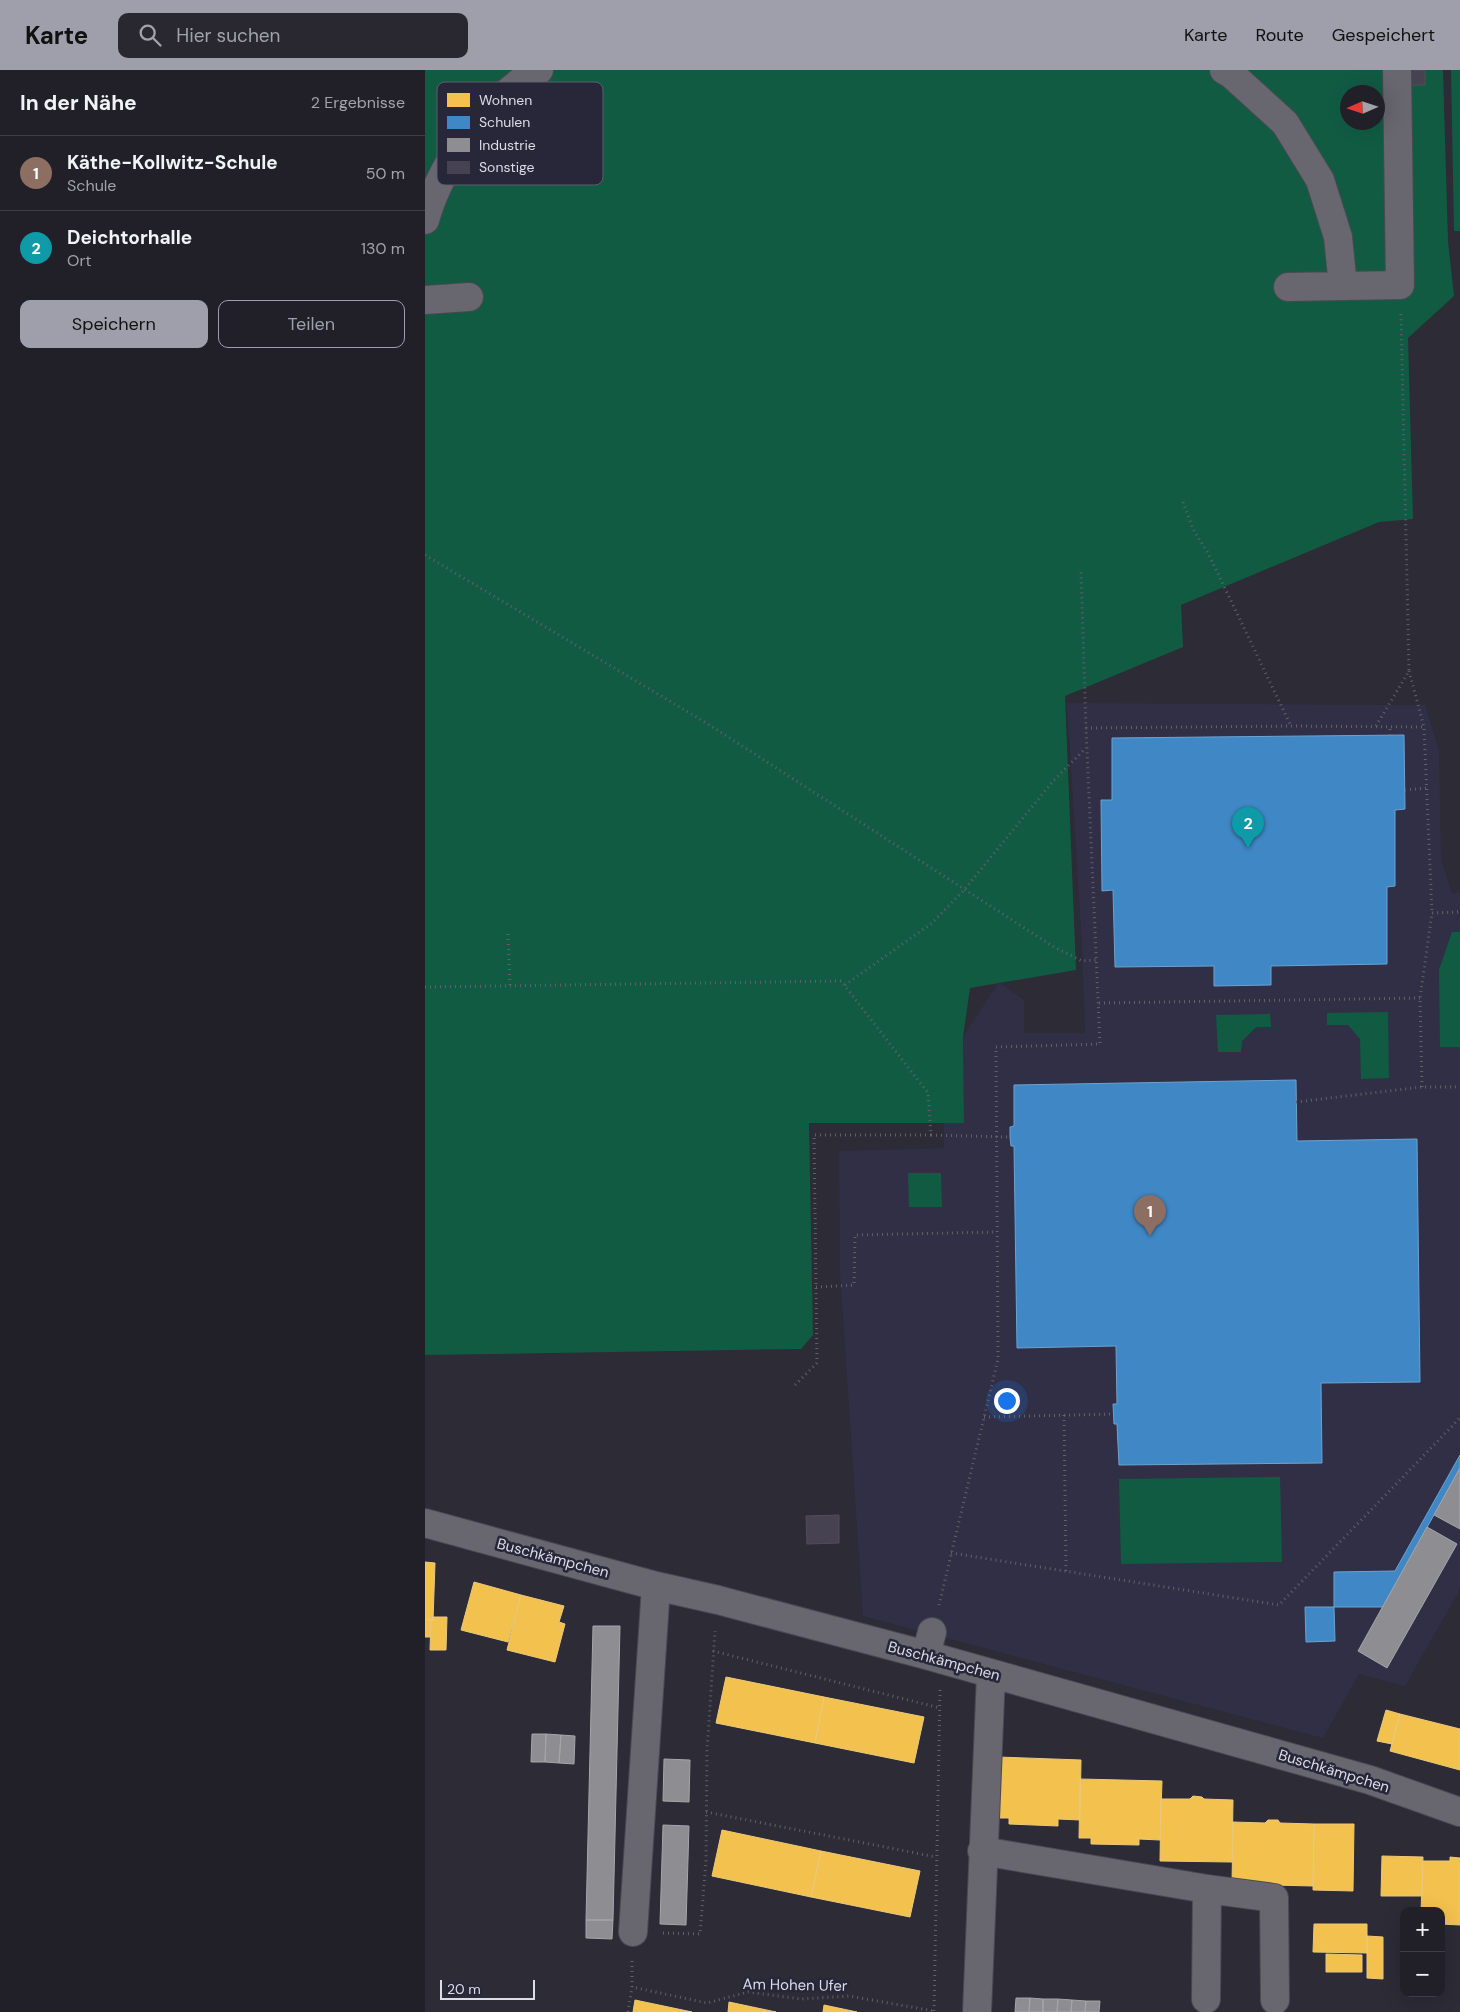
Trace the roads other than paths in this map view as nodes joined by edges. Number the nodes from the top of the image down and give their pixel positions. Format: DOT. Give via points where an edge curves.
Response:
graph roads {
  1 [pos="539,70"];
  2 [pos="1224,70"];
  3 [pos="1397,70"];
  4 [pos="521,82"];
  5 [pos="439,185"];
  6 [pos="425,220"];
  7 [pos="1343,286"];
  8 [pos="1287,288"];
  9 [pos="469,297"];
  10 [pos="425,300"];
  11 [pos="425,1523"];
  12 [pos="657,1586"];
  13 [pos="991,1674"];
  14 [pos="1460,1812"];
  15 [pos="982,1851"];
  16 [pos="1207,1890"];
  17 [pos="633,1932"];
  18 [pos="1206,1999"];
  19 [pos="1275,2000"];
  20 [pos="977,2012"];
  1 -- 4 [label="street"];
  2 -- 7 [label="street" via="1285,123 1320,180 1338,237"];
  3 -- 7 [label="street" via="1400,285"];
  5 -- 6 [label="street"];
  7 -- 8 [label="street"];
  9 -- 10 [label="street"];
  11 -- 12 [label="street, Buschkämpchen"];
  12 -- 13 [label="street, Buschkämpchen" via="933,1649"];
  12 -- 17 [label="street"];
  13 -- 14 [label="street, Buschkämpchen" via="1370,1780"];
  13 -- 15 [label="street"];
  15 -- 16 [label="street"];
  15 -- 20 [label="street"];
  16 -- 18 [label="street"];
  16 -- 19 [label="street" via="1274,1898"];
}
